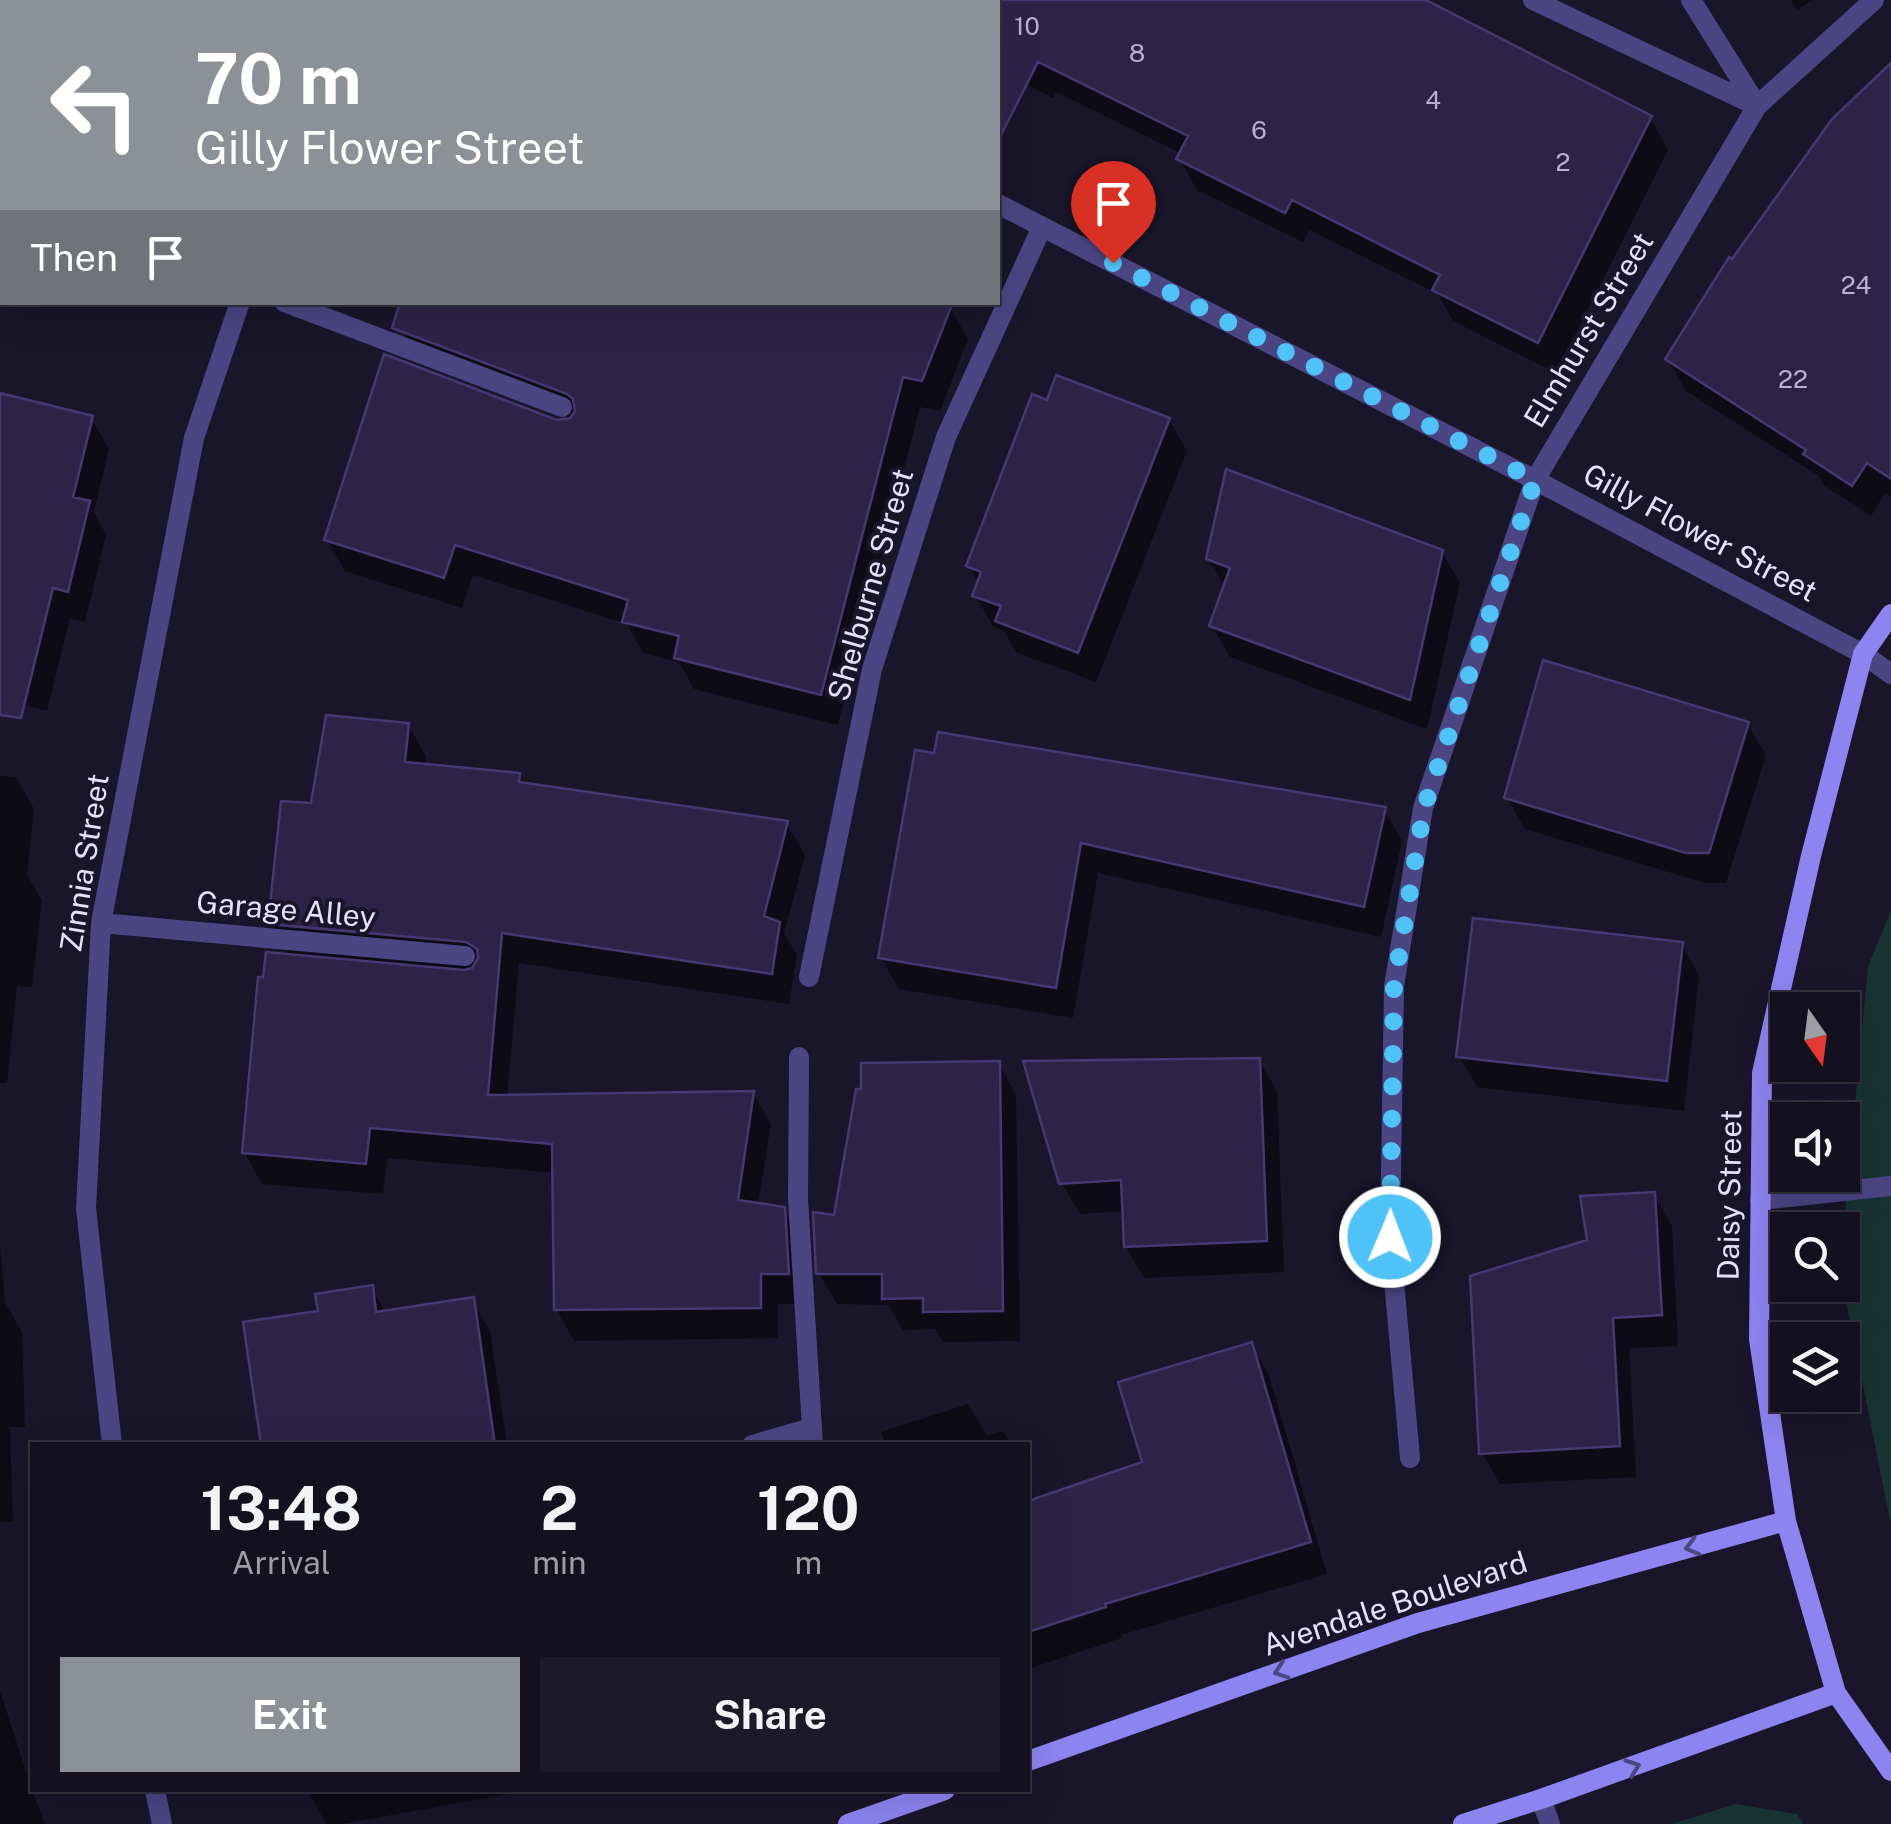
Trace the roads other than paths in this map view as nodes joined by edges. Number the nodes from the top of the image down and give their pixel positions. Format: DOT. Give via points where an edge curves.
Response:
graph roads {
  1 [pos="1533,0"];
  2 [pos="1691,0"];
  3 [pos="1874,0"];
  4 [pos="1757,106"];
  5 [pos="1000,205"];
  6 [pos="1042,227"];
  7 [pos="239,305"];
  8 [pos="292,305"];
  9 [pos="562,407"];
  10 [pos="1535,480"];
  11 [pos="1891,614"];
  12 [pos="1863,654"];
  13 [pos="1891,674"];
  14 [pos="101,922"];
  15 [pos="465,956"];
  16 [pos="809,977"];
  17 [pos="799,1057"];
  18 [pos="1891,1186"];
  19 [pos="1760,1200"];
  20 [pos="812,1437"];
  21 [pos="112,1442"];
  22 [pos="774,1442"];
  23 [pos="1410,1458"];
  24 [pos="1786,1521"];
  25 [pos="1836,1694"];
  26 [pos="1030,1760"];
  27 [pos="1891,1771"];
  28 [pos="155,1792"];
  29 [pos="938,1792"];
  30 [pos="1542,1799"];
  31 [pos="162,1824"];
  32 [pos="848,1824"];
  33 [pos="1463,1824"];
  34 [pos="1550,1824"];
  1 -- 4 [label="street"];
  2 -- 4 [label="street"];
  3 -- 4 [label="street, Elmhurst Street"];
  4 -- 10 [label="street, Elmhurst Street"];
  5 -- 6 [label="street, Gilly Flower Street"];
  6 -- 10 [label="street, Gilly Flower Street"];
  6 -- 16 [label="street, Shelburne Street" via="946,437 878,652"];
  7 -- 14 [label="street, Zinnia Street" via="194,438"];
  8 -- 9 [label="street"];
  10 -- 12 [label="street, Gilly Flower Street"];
  10 -- 23 [label="street, Elmhurst Street" via="1424,808 1394,986 1390,1237"];
  11 -- 12 [label="street, Daisy Street"];
  12 -- 13 [label="street, Gilly Flower Street"];
  12 -- 19 [label="street, Daisy Street" via="1762,1073"];
  14 -- 15 [label="street, Garage Alley"];
  14 -- 21 [label="street, Zinnia Street" via="86,1208"];
  17 -- 20 [label="street" via="798,1199"];
  18 -- 19 [label="street"];
  19 -- 24 [label="street, Daisy Street" via="1759,1339"];
  20 -- 22 [label="street"];
  24 -- 25 [label="street, Daisy Street"];
  24 -- 26 [label="street, Avendale Boulevard, one-way" via="1418,1623"];
  25 -- 27 [label="street, Daisy Street"];
  30 -- 25 [label="street, one-way"];
  28 -- 31 [label="street"];
  29 -- 32 [label="street"];
  30 -- 33 [label="street"];
  30 -- 34 [label="street"];
}
